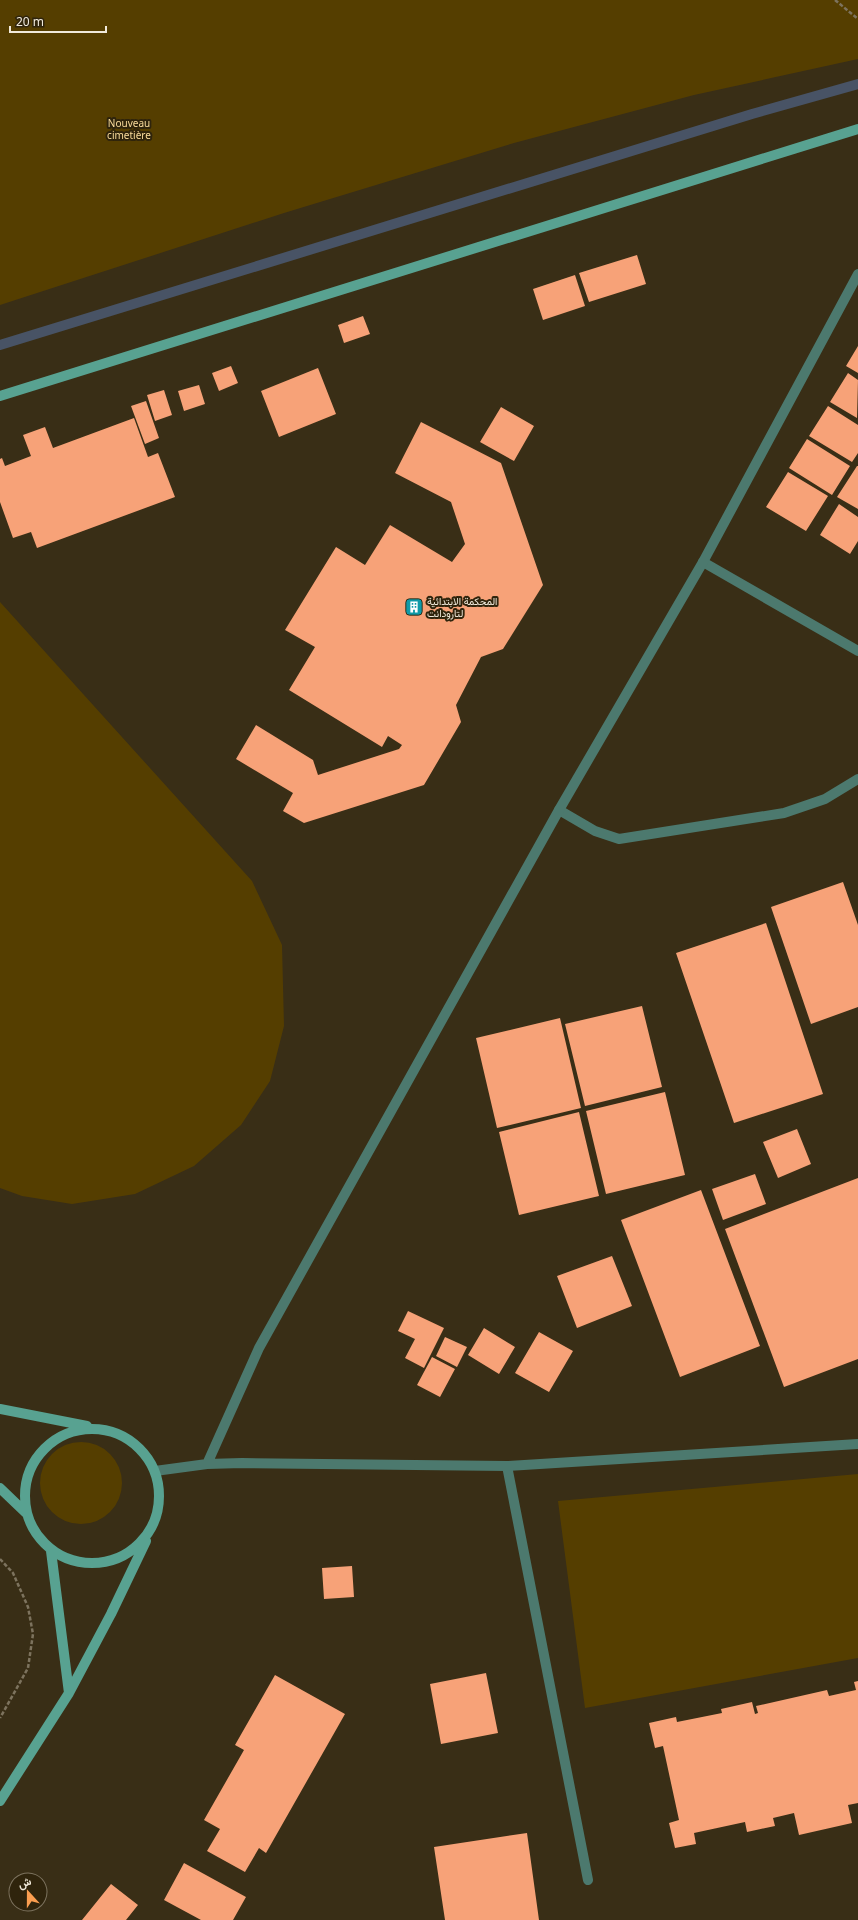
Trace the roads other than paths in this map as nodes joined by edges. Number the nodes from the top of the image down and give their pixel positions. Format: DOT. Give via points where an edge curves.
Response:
graph roads {
  1 [pos="858,129"];
  2 [pos="858,274"];
  3 [pos="0,396"];
  4 [pos="703,562"];
  5 [pos="858,651"];
  6 [pos="858,779"];
  7 [pos="559,810"];
  8 [pos="0,1409"];
  9 [pos="99,1429"];
  10 [pos="858,1444"];
  11 [pos="207,1464"];
  12 [pos="507,1466"];
  13 [pos="156,1471"];
  14 [pos="0,1488"];
  15 [pos="26,1513"];
  16 [pos="150,1532"];
  17 [pos="51,1551"];
  18 [pos="68,1693"];
  19 [pos="0,1801"];
  20 [pos="588,1880"];
  1 -- 3 [label="street"];
  2 -- 4 [label="street"];
  4 -- 5 [label="street"];
  4 -- 7 [label="street"];
  6 -- 7 [label="street" via="825,799 784,813 619,838 595,831"];
  7 -- 11 [label="street" via="260,1348"];
  8 -- 9 [label="street"];
  9 -- 13 [label="street" via="123,1436 142,1450"];
  9 -- 15 [label="street" via="73,1431 50,1443 41,1453 33,1463 24,1487"];
  10 -- 12 [label="street"];
  11 -- 12 [label="street"];
  11 -- 13 [label="street"];
  12 -- 20 [label="street"];
  13 -- 16 [label="street" via="160,1495 156,1519"];
  14 -- 15 [label="street"];
  15 -- 17 [label="street" via="35,1534"];
  16 -- 17 [label="street" via="131,1552 105,1563 77,1563"];
  16 -- 18 [label="street" via="111,1614"];
  17 -- 18 [label="street"];
  18 -- 19 [label="street"];
}
